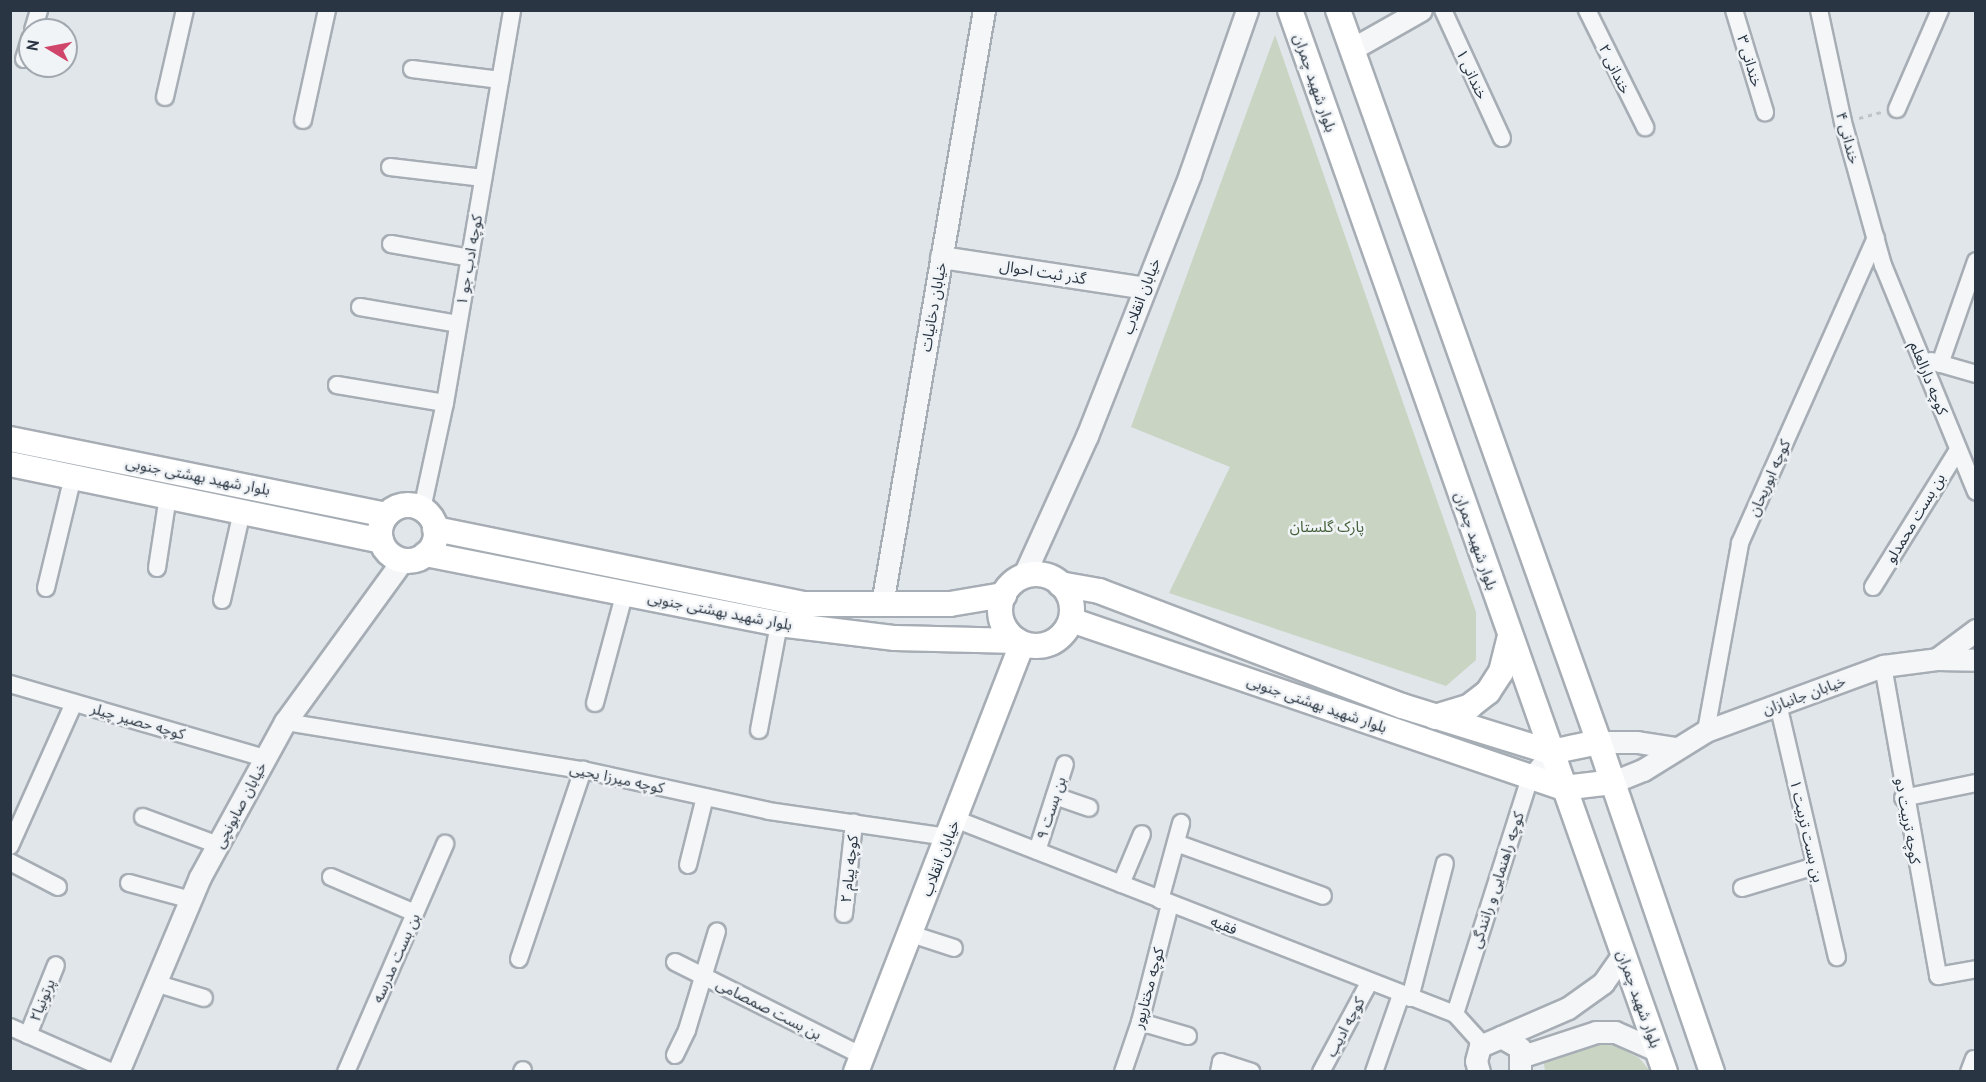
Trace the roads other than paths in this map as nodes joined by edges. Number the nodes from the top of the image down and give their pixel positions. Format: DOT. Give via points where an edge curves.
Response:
graph roads {
  1 [pos="185,10"];
  2 [pos="327,10"];
  3 [pos="512,10"];
  4 [pos="984,10"];
  5 [pos="1247,10"];
  6 [pos="1290,10"];
  7 [pos="1338,10"];
  8 [pos="1421,10"];
  9 [pos="1443,10"];
  10 [pos="1587,10"];
  11 [pos="1734,10"];
  12 [pos="1819,10"];
  13 [pos="1940,10"];
  14 [pos="1352,48"];
  15 [pos="412,69"];
  16 [pos="500,80"];
  17 [pos="165,98"];
  18 [pos="1897,109"];
  19 [pos="1766,112"];
  20 [pos="303,120"];
  21 [pos="1645,127"];
  22 [pos="1502,138"];
  23 [pos="390,167"];
  24 [pos="483,178"];
  25 [pos="1876,238"];
  26 [pos="391,244"];
  27 [pos="941,257"];
  28 [pos="470,258"];
  29 [pos="1976,261"];
  30 [pos="1883,265"];
  31 [pos="1145,288"];
  32 [pos="360,307"];
  33 [pos="458,324"];
  34 [pos="1921,358"];
  35 [pos="1940,364"];
  36 [pos="1976,374"];
  37 [pos="337,385"];
  38 [pos="445,404"];
  39 [pos="10,439"];
  40 [pos="1958,450"];
  41 [pos="10,464"];
  42 [pos="73,477"];
  43 [pos="1976,492"];
  44 [pos="168,496"];
  45 [pos="422,509"];
  46 [pos="242,511"];
  47 [pos="386,515"];
  48 [pos="435,529"];
  49 [pos="381,541"];
  50 [pos="426,554"];
  51 [pos="402,561"];
  52 [pos="157,568"];
  53 [pos="1023,577"];
  54 [pos="1060,584"];
  55 [pos="1873,587"];
  56 [pos="46,588"];
  57 [pos="625,592"];
  58 [pos="1004,595"];
  59 [pos="222,600"];
  60 [pos="882,604"];
  61 [pos="950,604"];
  62 [pos="1071,620"];
  63 [pos="779,624"];
  64 [pos="1976,630"];
  65 [pos="1510,636"];
  66 [pos="950,640"];
  67 [pos="1020,642"];
  68 [pos="1937,659"];
  69 [pos="1976,660"];
  70 [pos="1883,666"];
  71 [pos="10,684"];
  72 [pos="74,703"];
  73 [pos="595,703"];
  74 [pos="1778,704"];
  75 [pos="1435,717"];
  76 [pos="285,722"];
  77 [pos="759,730"];
  78 [pos="1706,731"];
  79 [pos="1599,742"];
  80 [pos="1675,748"];
  81 [pos="1551,752"];
  82 [pos="265,758"];
  83 [pos="1065,764"];
  84 [pos="583,770"];
  85 [pos="1530,777"];
  86 [pos="1613,782"];
  87 [pos="1976,783"];
  88 [pos="1563,788"];
  89 [pos="705,796"];
  90 [pos="1055,796"];
  91 [pos="1903,798"];
  92 [pos="1089,808"];
  93 [pos="143,817"];
  94 [pos="854,823"];
  95 [pos="1181,823"];
  96 [pos="951,828"];
  97 [pos="1142,834"];
  98 [pos="1176,843"];
  99 [pos="445,844"];
  100 [pos="218,845"];
  101 [pos="10,846"];
  102 [pos="1037,851"];
  103 [pos="10,862"];
  104 [pos="1445,863"];
  105 [pos="687,865"];
  106 [pos="1815,866"];
  107 [pos="331,877"];
  108 [pos="129,883"];
  109 [pos="1121,884"];
  110 [pos="58,887"];
  111 [pos="1742,888"];
  112 [pos="1323,896"];
  113 [pos="191,900"];
  114 [pos="1165,902"];
  115 [pos="415,913"];
  116 [pos="844,914"];
  117 [pos="717,931"];
  118 [pos="911,934"];
  119 [pos="954,948"];
  120 [pos="1623,954"];
  121 [pos="1837,957"];
  122 [pos="519,959"];
  123 [pos="675,963"];
  124 [pos="56,965"];
  125 [pos="1976,969"];
  126 [pos="704,977"];
  127 [pos="1369,982"];
  128 [pos="155,983"];
  129 [pos="1405,997"];
  130 [pos="204,998"];
  131 [pos="1455,1014"];
  132 [pos="1140,1022"];
  133 [pos="10,1027"];
  134 [pos="28,1035"];
  135 [pos="1188,1036"];
  136 [pos="1492,1041"];
  137 [pos="675,1055"];
  138 [pos="1661,1061"];
  139 [pos="860,1064"];
  140 [pos="1522,1064"];
  141 [pos="111,1071"];
  142 [pos="118,1071"];
  143 [pos="346,1071"];
  144 [pos="1123,1071"];
  145 [pos="1219,1071"];
  146 [pos="1251,1071"];
  147 [pos="1321,1071"];
  148 [pos="1374,1071"];
  149 [pos="1478,1071"];
  150 [pos="1712,1071"];
  1 -- 17 [label="street"];
  2 -- 20 [label="street"];
  3 -- 16 [label="street, کوچه ادب جو ۱"];
  4 -- 27 [label="street, خیابان دخانیات"];
  5 -- 31 [label="street, خیابان انقلاب"];
  6 -- 65 [label="main road, بلوار شهید چمران"];
  7 -- 14 [label="main road"];
  8 -- 14 [label="street"];
  9 -- 22 [label="street, خندانی ۱"];
  10 -- 21 [label="street, خندانی ۲"];
  11 -- 19 [label="street, خندانی ۳"];
  12 -- 25 [label="street, خندانی ۴" via="1843,123"];
  13 -- 18 [label="street"];
  14 -- 79 [label="main road"];
  15 -- 16 [label="street"];
  16 -- 24 [label="street, کوچه ادب جو ۱"];
  23 -- 24 [label="street"];
  24 -- 28 [label="street, کوچه ادب جو ۱"];
  25 -- 30 [label="street, خندانی ۴"];
  25 -- 78 [label="street, کوچه ابوریحان" via="1740,543"];
  26 -- 28 [label="street"];
  27 -- 31 [label="street, گذر ثبت احوال"];
  27 -- 60 [label="street, خیابان دخانیات"];
  28 -- 33 [label="street, کوچه ادب جو ۱"];
  29 -- 35 [label="street"];
  30 -- 34 [label="street, کوچه دارالعلم"];
  31 -- 53 [label="street, خیابان انقلاب" via="1087,436"];
  32 -- 33 [label="street"];
  33 -- 38 [label="street, کوچه ادب جو ۱"];
  34 -- 35 [label="street"];
  34 -- 40 [label="street, کوچه دارالعلم"];
  35 -- 36 [label="street"];
  37 -- 38 [label="street"];
  38 -- 45 [label="street, کوچه ادب جو ۱"];
  39 -- 47 [label="main road, بلوار شهید بهشتی جنوبی"];
  40 -- 43 [label="street, کوچه دارالعلم"];
  40 -- 55 [label="street, بن بست محمدلو"];
  41 -- 42 [label="main road, بلوار شهید بهشتی جنوبی"];
  42 -- 44 [label="main road, بلوار شهید بهشتی جنوبی"];
  42 -- 56 [label="street"];
  44 -- 46 [label="main road, بلوار شهید بهشتی جنوبی"];
  44 -- 52 [label="street"];
  45 -- 47 [label="main road" via="403,506"];
  45 -- 48 [label="main road"];
  46 -- 49 [label="main road, بلوار شهید بهشتی جنوبی"];
  46 -- 59 [label="street"];
  47 -- 49 [label="main road" via="380,528"];
  48 -- 50 [label="main road" via="434,543"];
  48 -- 60 [label="main road, بلوار شهید بهشتی جنوبی" via="805,604"];
  49 -- 51 [label="main road" via="389,554"];
  50 -- 51 [label="main road"];
  50 -- 57 [label="main road, بلوار شهید بهشتی جنوبی"];
  51 -- 76 [label="street, خیابان صابونچی"];
  53 -- 54 [label="main road" via="1042,575"];
  53 -- 58 [label="main road"];
  54 -- 62 [label="main road" via="1070,600"];
  54 -- 75 [label="main road, بلوار شهید بهشتی جنوبی" via="1099,591 1256,654"];
  57 -- 63 [label="main road, بلوار شهید بهشتی جنوبی"];
  57 -- 73 [label="street"];
  58 -- 61 [label="main road, بلوار شهید بهشتی جنوبی"];
  58 -- 67 [label="main road" via="1000,605 1004,626"];
  60 -- 61 [label="main road, بلوار شهید بهشتی جنوبی"];
  61 -- 66 [label="main road" via="959,611 961,620"];
  62 -- 67 [label="main road" via="1066,631 1046,645"];
  62 -- 85 [label="main road, بلوار شهید بهشتی جنوبی"];
  63 -- 66 [label="main road, بلوار شهید بهشتی جنوبی"];
  63 -- 77 [label="street"];
  64 -- 68 [label="street, خیابان جانبازان"];
  65 -- 75 [label="main road" via="1501,672 1488,692 1470,706"];
  65 -- 81 [label="main road, بلوار شهید چمران"];
  66 -- 67 [label="main road, بلوار شهید بهشتی جنوبی"];
  67 -- 96 [label="main road, خیابان انقلاب"];
  68 -- 69 [label="street, خیابان جانبازان"];
  68 -- 70 [label="street, خیابان جانبازان"];
  70 -- 74 [label="street, خیابان جانبازان"];
  70 -- 91 [label="street, کوچه تربیت دو"];
  71 -- 72 [label="street, کوچه حصیر چیلر"];
  72 -- 82 [label="street, کوچه حصیر چیلر"];
  72 -- 101 [label="street"];
  74 -- 78 [label="street, خیابان جانبازان"];
  74 -- 106 [label="street, بن بست تربیت ۱"];
  75 -- 81 [label="main road, بلوار شهید بهشتی جنوبی"];
  76 -- 82 [label="street, خیابان صابونچی"];
  76 -- 84 [label="street, کوچه میرزا یحیی"];
  78 -- 80 [label="street, خیابان جانبازان"];
  79 -- 80 [label="street"];
  79 -- 81 [label="main road"];
  79 -- 86 [label="main road"];
  80 -- 86 [label="street, خیابان جانبازان" via="1643,770"];
  81 -- 85 [label="street, کوچه راهنمایی و رانندگی"];
  81 -- 88 [label="main road, بلوار شهید چمران"];
  82 -- 100 [label="street, خیابان صابونچی"];
  83 -- 90 [label="street, بن بست ۹"];
  84 -- 89 [label="street, کوچه میرزا یحیی"];
  84 -- 122 [label="street"];
  85 -- 88 [label="main road, بلوار شهید بهشتی جنوبی"];
  85 -- 131 [label="street, کوچه راهنمایی و رانندگی"];
  86 -- 88 [label="main road"];
  86 -- 150 [label="main road"];
  87 -- 91 [label="street"];
  88 -- 120 [label="main road, بلوار شهید چمران"];
  89 -- 94 [label="street, کوچه میرزا یحیی"];
  89 -- 105 [label="street"];
  90 -- 92 [label="street"];
  90 -- 102 [label="street, بن بست ۹"];
  91 -- 125 [label="street, کوچه تربیت دو" via="1938,976"];
  93 -- 100 [label="street"];
  94 -- 96 [label="street, کوچه میرزا یحیی"];
  94 -- 116 [label="street, کوچه پیام ۲"];
  95 -- 98 [label="street, کوچه مختارپور"];
  96 -- 102 [label="street, فقیه"];
  96 -- 118 [label="main road, خیابان انقلاب"];
  97 -- 109 [label="street"];
  98 -- 112 [label="street"];
  98 -- 114 [label="street, کوچه مختارپور"];
  99 -- 115 [label="street, بن بست مدرسه"];
  100 -- 113 [label="street, خیابان صابونچی"];
  102 -- 109 [label="street, فقیه"];
  103 -- 110 [label="street"];
  104 -- 129 [label="street"];
  106 -- 111 [label="street"];
  106 -- 121 [label="street, بن بست تربیت ۱"];
  107 -- 115 [label="street"];
  108 -- 113 [label="street"];
  109 -- 114 [label="street, فقیه"];
  113 -- 128 [label="street, خیابان صابونچی"];
  114 -- 127 [label="street, فقیه"];
  114 -- 132 [label="street, کوچه مختارپور"];
  115 -- 143 [label="street, بن بست مدرسه"];
  117 -- 126 [label="street"];
  118 -- 119 [label="street"];
  118 -- 139 [label="main road, خیابان انقلاب"];
  120 -- 136 [label="street" via="1603,982 1568,1008"];
  120 -- 138 [label="main road, بلوار شهید چمران"];
  123 -- 126 [label="street, بن بست صمصامی"];
  124 -- 134 [label="street, پرتونیا۲"];
  126 -- 137 [label="street"];
  126 -- 139 [label="street, بن بست صمصامی"];
  127 -- 129 [label="street, فقیه"];
  127 -- 147 [label="street, کوچه ادیب"];
  128 -- 130 [label="street"];
  128 -- 142 [label="street, خیابان صابونچی"];
  129 -- 131 [label="street, فقیه"];
  129 -- 148 [label="street"];
  131 -- 136 [label="street, فقیه"];
  132 -- 135 [label="street"];
  132 -- 144 [label="street, کوچه مختارپور"];
  133 -- 134 [label="street"];
  134 -- 141 [label="street"];
  136 -- 140 [label="street" via="1515,1042"];
  136 -- 149 [label="street" via="1477,1053"];
  138 -- 140 [label="street" via="1616,1032 1596,1032"];
  145 -- 146 [label="street" via="1221,1062"];
}
